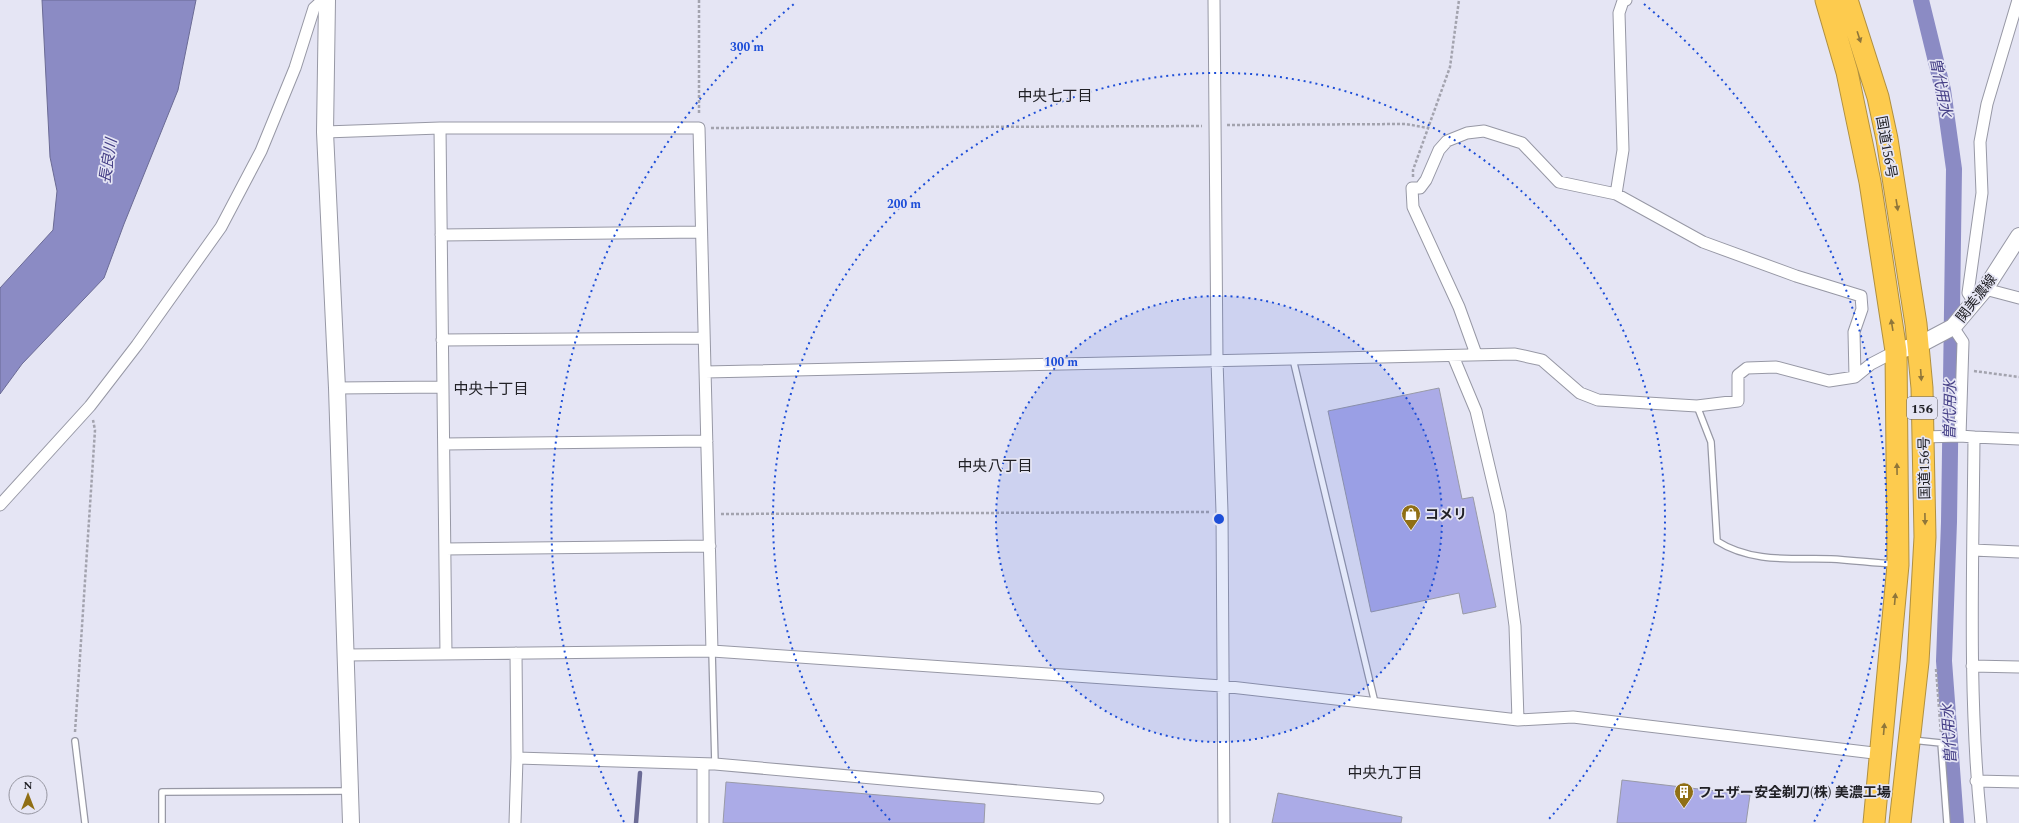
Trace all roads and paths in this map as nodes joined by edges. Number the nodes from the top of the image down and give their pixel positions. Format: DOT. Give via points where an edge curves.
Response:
graph roads {
  1 [pos="323,0"];
  2 [pos="326,0"];
  3 [pos="699,0"];
  4 [pos="1214,0"];
  5 [pos="1459,0"];
  6 [pos="1626,0"];
  7 [pos="1826,0"];
  8 [pos="1848,0"];
  9 [pos="2018,0"];
  10 [pos="1215,126"];
  11 [pos="440,128"];
  12 [pos="699,128"];
  13 [pos="1428,128"];
  14 [pos="325,132"];
  15 [pos="1412,188"];
  16 [pos="1616,194"];
  17 [pos="701,232"];
  18 [pos="441,234"];
  19 [pos="2019,236"];
  20 [pos="1985,289"];
  21 [pos="2019,298"];
  22 [pos="1974,302"];
  23 [pos="1953,327"];
  24 [pos="704,338"];
  25 [pos="442,340"];
  26 [pos="1928,340"];
  27 [pos="1896,351"];
  28 [pos="1476,354"];
  29 [pos="1453,356"];
  30 [pos="1293,359"];
  31 [pos="1217,360"];
  32 [pos="1962,369"];
  33 [pos="705,372"];
  34 [pos="1855,377"];
  35 [pos="2019,378"];
  36 [pos="443,387"];
  37 [pos="337,388"];
  38 [pos="90,406"];
  39 [pos="1697,406"];
  40 [pos="1932,436"];
  41 [pos="1960,436"];
  42 [pos="1974,437"];
  43 [pos="2019,439"];
  44 [pos="707,441"];
  45 [pos="444,444"];
  46 [pos="0,505"];
  47 [pos="1222,512"];
  48 [pos="709,514"];
  49 [pos="710,546"];
  50 [pos="445,549"];
  51 [pos="1973,550"];
  52 [pos="2019,552"];
  53 [pos="1898,565"];
  54 [pos="712,651"];
  55 [pos="516,653"];
  56 [pos="446,654"];
  57 [pos="347,655"];
  58 [pos="1972,666"];
  59 [pos="2019,667"];
  60 [pos="1222,686"];
  61 [pos="1375,703"];
  62 [pos="1518,720"];
  63 [pos="1909,740"];
  64 [pos="75,741"];
  65 [pos="1882,754"];
  66 [pos="517,758"];
  67 [pos="703,764"];
  68 [pos="715,764"];
  69 [pos="1976,781"];
  70 [pos="2019,782"];
  71 [pos="350,791"];
  72 [pos="1098,798"];
  73 [pos="84,823"];
  74 [pos="162,823"];
  75 [pos="351,823"];
  76 [pos="515,823"];
  77 [pos="703,823"];
  78 [pos="1224,823"];
  79 [pos="1874,823"];
  80 [pos="1900,823"];
  81 [pos="1947,823"];
  82 [pos="1981,823"];
  1 -- 38 [label="street" via="314,8 295,68 262,151 222,227"];
  2 -- 14 [label="street"];
  3 -- 12 [label="path"];
  4 -- 10 [label="street"];
  5 -- 13 [label="path" via="1450,67"];
  6 -- 16 [label="street" via="1623,1 1619,13 1623,150"];
  27 -- 7 [label="highway, 国道156号 / 156, one-way" via="1870,182 1846,72"];
  8 -- 26 [label="highway, 国道156号 / 156, one-way" via="1878,97"];
  9 -- 22 [label="street" via="1987,104 1980,142 1982,193 1968,293"];
  10 -- 12 [label="path"];
  10 -- 13 [label="path" via="1406,124"];
  10 -- 31 [label="street"];
  11 -- 12 [label="street"];
  11 -- 14 [label="street"];
  11 -- 18 [label="street"];
  12 -- 17 [label="street"];
  13 -- 15 [label="path" via="1413,170"];
  14 -- 37 [label="street"];
  15 -- 16 [label="street" via="1420,188 1426,180 1439,150 1447,141 1467,133 1484,131 1522,143 1559,182"];
  15 -- 28 [label="street" via="1413,207 1459,307"];
  16 -- 34 [label="street" via="1703,242 1796,276 1862,296 1862,309 1854,332"];
  17 -- 18 [label="street"];
  17 -- 24 [label="street"];
  18 -- 25 [label="street"];
  19 -- 20 [label="street, 関美濃線"];
  20 -- 21 [label="street"];
  20 -- 22 [label="street, 関美濃線"];
  22 -- 23 [label="street, 関美濃線"];
  23 -- 26 [label="street, 関美濃線"];
  23 -- 32 [label="street" via="1963,342"];
  24 -- 25 [label="street"];
  24 -- 33 [label="street"];
  25 -- 36 [label="street"];
  26 -- 27 [label="street, 関美濃線"];
  26 -- 40 [label="highway, 国道156号 / 156, one-way"];
  27 -- 34 [label="street" via="1871,364"];
  53 -- 27 [label="highway, 国道156号 / 156, one-way"];
  28 -- 29 [label="street"];
  28 -- 39 [label="street" via="1515,354 1542,360 1580,393 1598,400"];
  29 -- 30 [label="street"];
  29 -- 62 [label="street" via="1476,411 1500,513 1515,626"];
  30 -- 31 [label="street"];
  30 -- 61 [label="lane"];
  31 -- 33 [label="street"];
  31 -- 47 [label="street"];
  32 -- 35 [label="path"];
  32 -- 41 [label="street"];
  33 -- 44 [label="street"];
  34 -- 39 [label="street" via="1828,381 1776,367 1747,368 1738,376 1738,401"];
  36 -- 37 [label="street"];
  36 -- 45 [label="street"];
  37 -- 57 [label="street"];
  38 -- 46 [label="street"];
  38 -- 64 [label="path" via="95,430"];
  39 -- 53 [label="lane" via="1711,442 1717,541 1732,550 1779,559 1832,559"];
  40 -- 41 [label="street"];
  40 -- 63 [label="highway, 国道156号 / 156, one-way" via="1918,662"];
  41 -- 42 [label="street"];
  42 -- 43 [label="street"];
  42 -- 51 [label="street"];
  44 -- 45 [label="street"];
  44 -- 48 [label="street"];
  45 -- 50 [label="street"];
  47 -- 48 [label="path"];
  47 -- 60 [label="street"];
  48 -- 49 [label="street"];
  49 -- 50 [label="street"];
  49 -- 54 [label="street"];
  50 -- 56 [label="street"];
  51 -- 52 [label="street"];
  51 -- 58 [label="street"];
  65 -- 53 [label="highway, 国道156号 / 156, one-way"];
  54 -- 55 [label="street"];
  54 -- 60 [label="street"];
  54 -- 68 [label="lane"];
  55 -- 56 [label="street"];
  55 -- 66 [label="street"];
  56 -- 57 [label="street"];
  57 -- 71 [label="street"];
  58 -- 59 [label="street"];
  58 -- 69 [label="street"];
  60 -- 61 [label="street"];
  60 -- 78 [label="street"];
  61 -- 62 [label="street"];
  62 -- 65 [label="street" via="1573,717"];
  63 -- 80 [label="highway, 国道156号 / 156"];
  63 -- 81 [label="lane" via="1941,743"];
  64 -- 73 [label="lane"];
  65 -- 79 [label="highway, 国道156号 / 156"];
  66 -- 67 [label="street"];
  66 -- 76 [label="street"];
  67 -- 68 [label="street"];
  67 -- 77 [label="street"];
  68 -- 72 [label="street"];
  69 -- 70 [label="street"];
  69 -- 82 [label="street"];
  71 -- 74 [label="lane" via="162,792"];
  71 -- 75 [label="street"];
}
